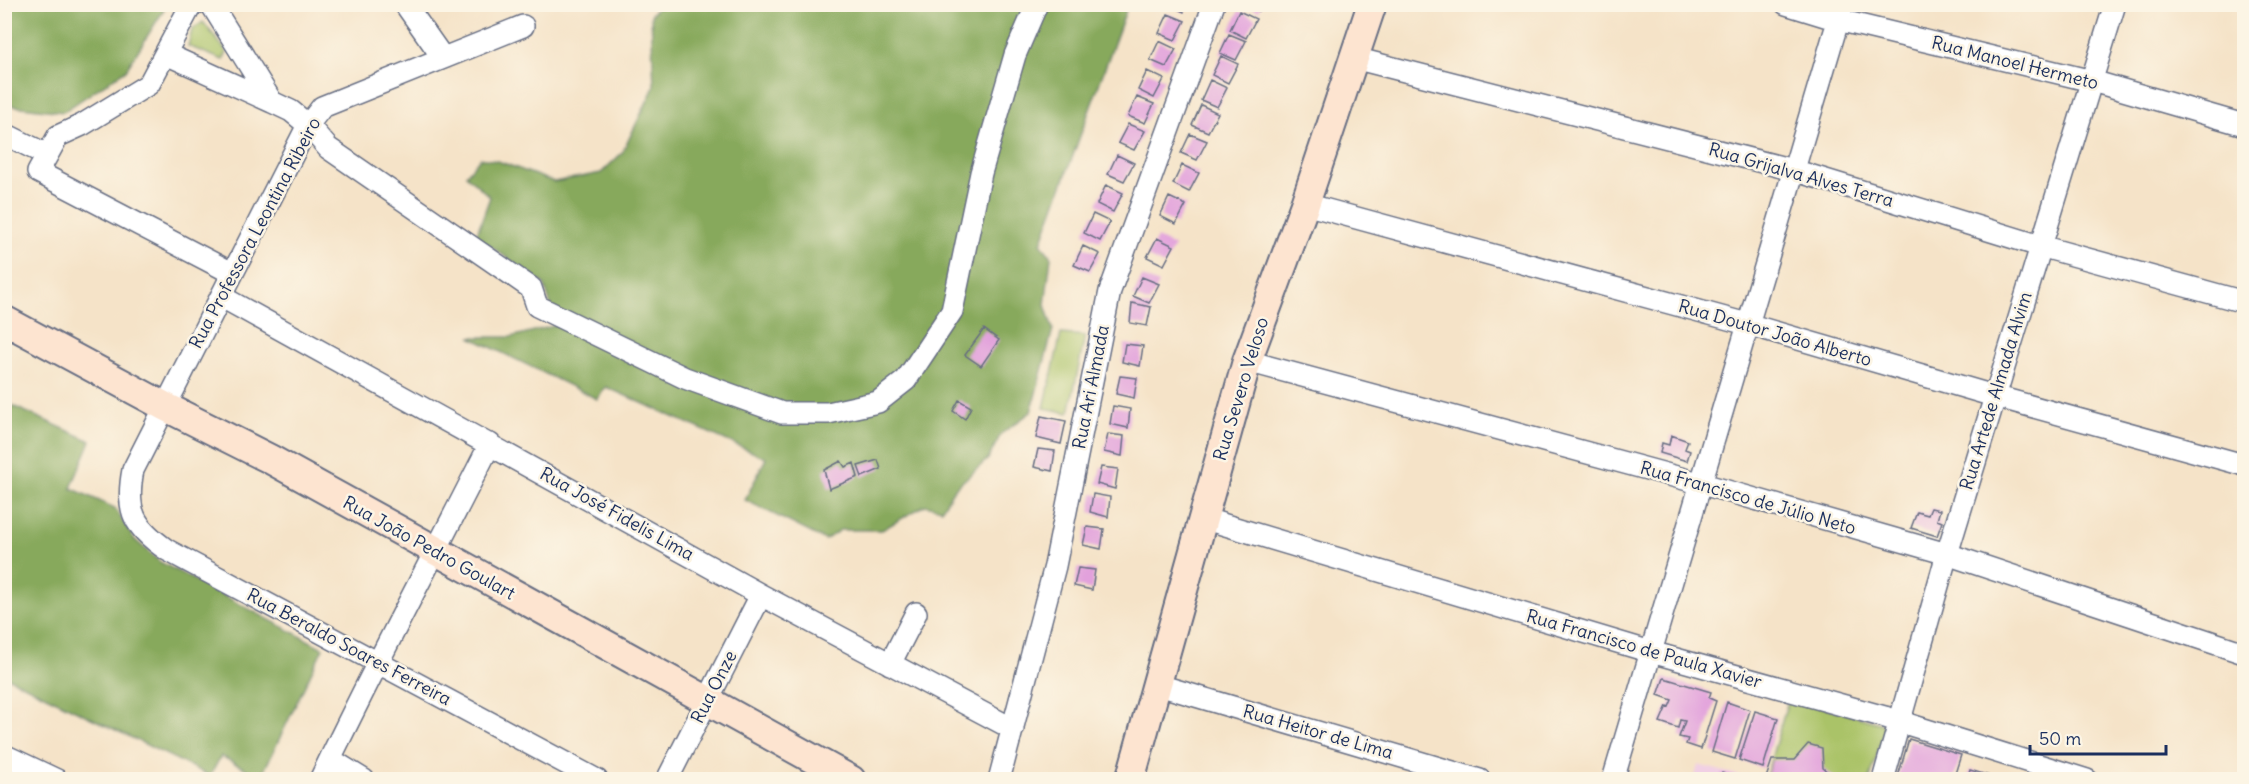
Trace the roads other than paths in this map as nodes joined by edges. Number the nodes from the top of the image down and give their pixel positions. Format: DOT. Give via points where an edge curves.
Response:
graph roads {
  1 [pos="195,4"];
  2 [pos="211,4"];
  3 [pos="405,4"];
  4 [pos="1037,4"];
  5 [pos="1214,4"];
  6 [pos="1372,4"];
  7 [pos="1786,4"];
  8 [pos="2115,4"];
  9 [pos="1841,12"];
  10 [pos="523,26"];
  11 [pos="166,54"];
  12 [pos="443,58"];
  13 [pos="1354,58"];
  14 [pos="2092,81"];
  15 [pos="272,102"];
  16 [pos="308,125"];
  17 [pos="2244,125"];
  18 [pos="7,135"];
  19 [pos="47,155"];
  20 [pos="1793,170"];
  21 [pos="1305,204"];
  22 [pos="2040,246"];
  23 [pos="232,273"];
  24 [pos="222,297"];
  25 [pos="2244,302"];
  26 [pos="4,320"];
  27 [pos="1748,324"];
  28 [pos="1247,361"];
  29 [pos="1994,396"];
  30 [pos="165,406"];
  31 [pos="490,444"];
  32 [pos="2244,465"];
  33 [pos="1699,483"];
  34 [pos="129,490"];
  35 [pos="1202,518"];
  36 [pos="436,552"];
  37 [pos="1947,554"];
  38 [pos="761,595"];
  39 [pos="916,613"];
  40 [pos="1651,652"];
  41 [pos="2244,652"];
  42 [pos="377,661"];
  43 [pos="890,664"];
  44 [pos="1155,684"];
  45 [pos="707,701"];
  46 [pos="1899,722"];
  47 [pos="1013,729"];
  48 [pos="4,754"];
  49 [pos="330,759"];
  50 [pos="57,780"];
  51 [pos="320,780"];
  52 [pos="364,780"];
  53 [pos="597,780"];
  54 [pos="667,780"];
  55 [pos="851,780"];
  56 [pos="999,780"];
  57 [pos="1130,780"];
  58 [pos="1480,780"];
  59 [pos="1613,780"];
  60 [pos="1883,780"];
  61 [pos="2087,780"];
  1 -- 11 [label="street"];
  2 -- 15 [label="street"];
  3 -- 12 [label="street"];
  4 -- 16 [label="street" via="1016,55 981,173 952,311 906,380 878,402 828,413 782,413 686,378 537,306 531,288 328,148"];
  5 -- 47 [label="street, Rua Ari Almada" via="1110,291 1055,566"];
  6 -- 13 [label="street, Rua Severo Veloso"];
  7 -- 9 [label="street, Rua Manoel Hermeto"];
  8 -- 14 [label="street, Rua Artede Almada Alvim"];
  9 -- 14 [label="street, Rua Manoel Hermeto"];
  9 -- 20 [label="street"];
  10 -- 12 [label="street, Rua Professora Leontina Ribeiro"];
  11 -- 15 [label="street"];
  11 -- 19 [label="street" via="149,84 58,136"];
  12 -- 16 [label="street, Rua Professora Leontina Ribeiro" via="321,107"];
  13 -- 20 [label="street, Rua Grijalva Alves Terra"];
  13 -- 21 [label="street, Rua Severo Veloso"];
  14 -- 17 [label="street, Rua Manoel Hermeto"];
  14 -- 22 [label="street, Rua Artede Almada Alvim"];
  15 -- 16 [label="street"];
  16 -- 23 [label="street, Rua Professora Leontina Ribeiro"];
  18 -- 19 [label="street"];
  19 -- 23 [label="street" via="38,172"];
  20 -- 22 [label="street, Rua Grijalva Alves Terra"];
  20 -- 27 [label="street"];
  21 -- 27 [label="street, Rua Doutor João Alberto"];
  21 -- 28 [label="street, Rua Severo Veloso"];
  22 -- 25 [label="street, Rua Grijalva Alves Terra"];
  22 -- 29 [label="street, Rua Artede Almada Alvim"];
  23 -- 24 [label="street, Rua Professora Leontina Ribeiro"];
  24 -- 30 [label="street, Rua Professora Leontina Ribeiro"];
  24 -- 31 [label="street, Rua José Fidelis Lima"];
  26 -- 30 [label="street, Rua João Pedro Goulart"];
  27 -- 29 [label="street, Rua Doutor João Alberto"];
  27 -- 33 [label="street"];
  28 -- 33 [label="street, Rua Francisco de Júlio Neto"];
  28 -- 35 [label="street, Rua Severo Veloso"];
  29 -- 32 [label="street, Rua Doutor João Alberto"];
  29 -- 37 [label="street, Rua Artede Almada Alvim"];
  30 -- 34 [label="street, Rua Professora Leontina Ribeiro" via="133,470"];
  30 -- 36 [label="street, Rua João Pedro Goulart" via="270,459"];
  31 -- 36 [label="street"];
  31 -- 38 [label="street, Rua José Fidelis Lima"];
  33 -- 37 [label="street, Rua Francisco de Júlio Neto"];
  33 -- 40 [label="street"];
  34 -- 42 [label="street, Rua Beraldo Soares Ferreira" via="130,508 140,527 166,550"];
  35 -- 40 [label="street, Rua Francisco de Paula Xavier"];
  35 -- 44 [label="street, Rua Severo Veloso"];
  36 -- 42 [label="street"];
  36 -- 45 [label="street, Rua João Pedro Goulart"];
  37 -- 41 [label="street, Rua Francisco de Júlio Neto"];
  37 -- 46 [label="street, Rua Artede Almada Alvim"];
  38 -- 43 [label="street, Rua José Fidelis Lima"];
  38 -- 45 [label="street, Rua Onze"];
  39 -- 43 [label="street"];
  40 -- 46 [label="street, Rua Francisco de Paula Xavier"];
  40 -- 59 [label="street"];
  42 -- 49 [label="street"];
  42 -- 53 [label="street, Rua Beraldo Soares Ferreira"];
  43 -- 47 [label="street, Rua José Fidelis Lima"];
  44 -- 57 [label="street, Rua Severo Veloso"];
  44 -- 58 [label="street, Rua Heitor de Lima"];
  45 -- 54 [label="street, Rua Onze"];
  45 -- 55 [label="street, Rua João Pedro Goulart"];
  46 -- 60 [label="street, Rua Artede Almada Alvim"];
  46 -- 61 [label="street, Rua Francisco de Paula Xavier"];
  47 -- 56 [label="street, Rua Ari Almada"];
  48 -- 50 [label="street"];
  49 -- 51 [label="street"];
  49 -- 52 [label="street"];
}
